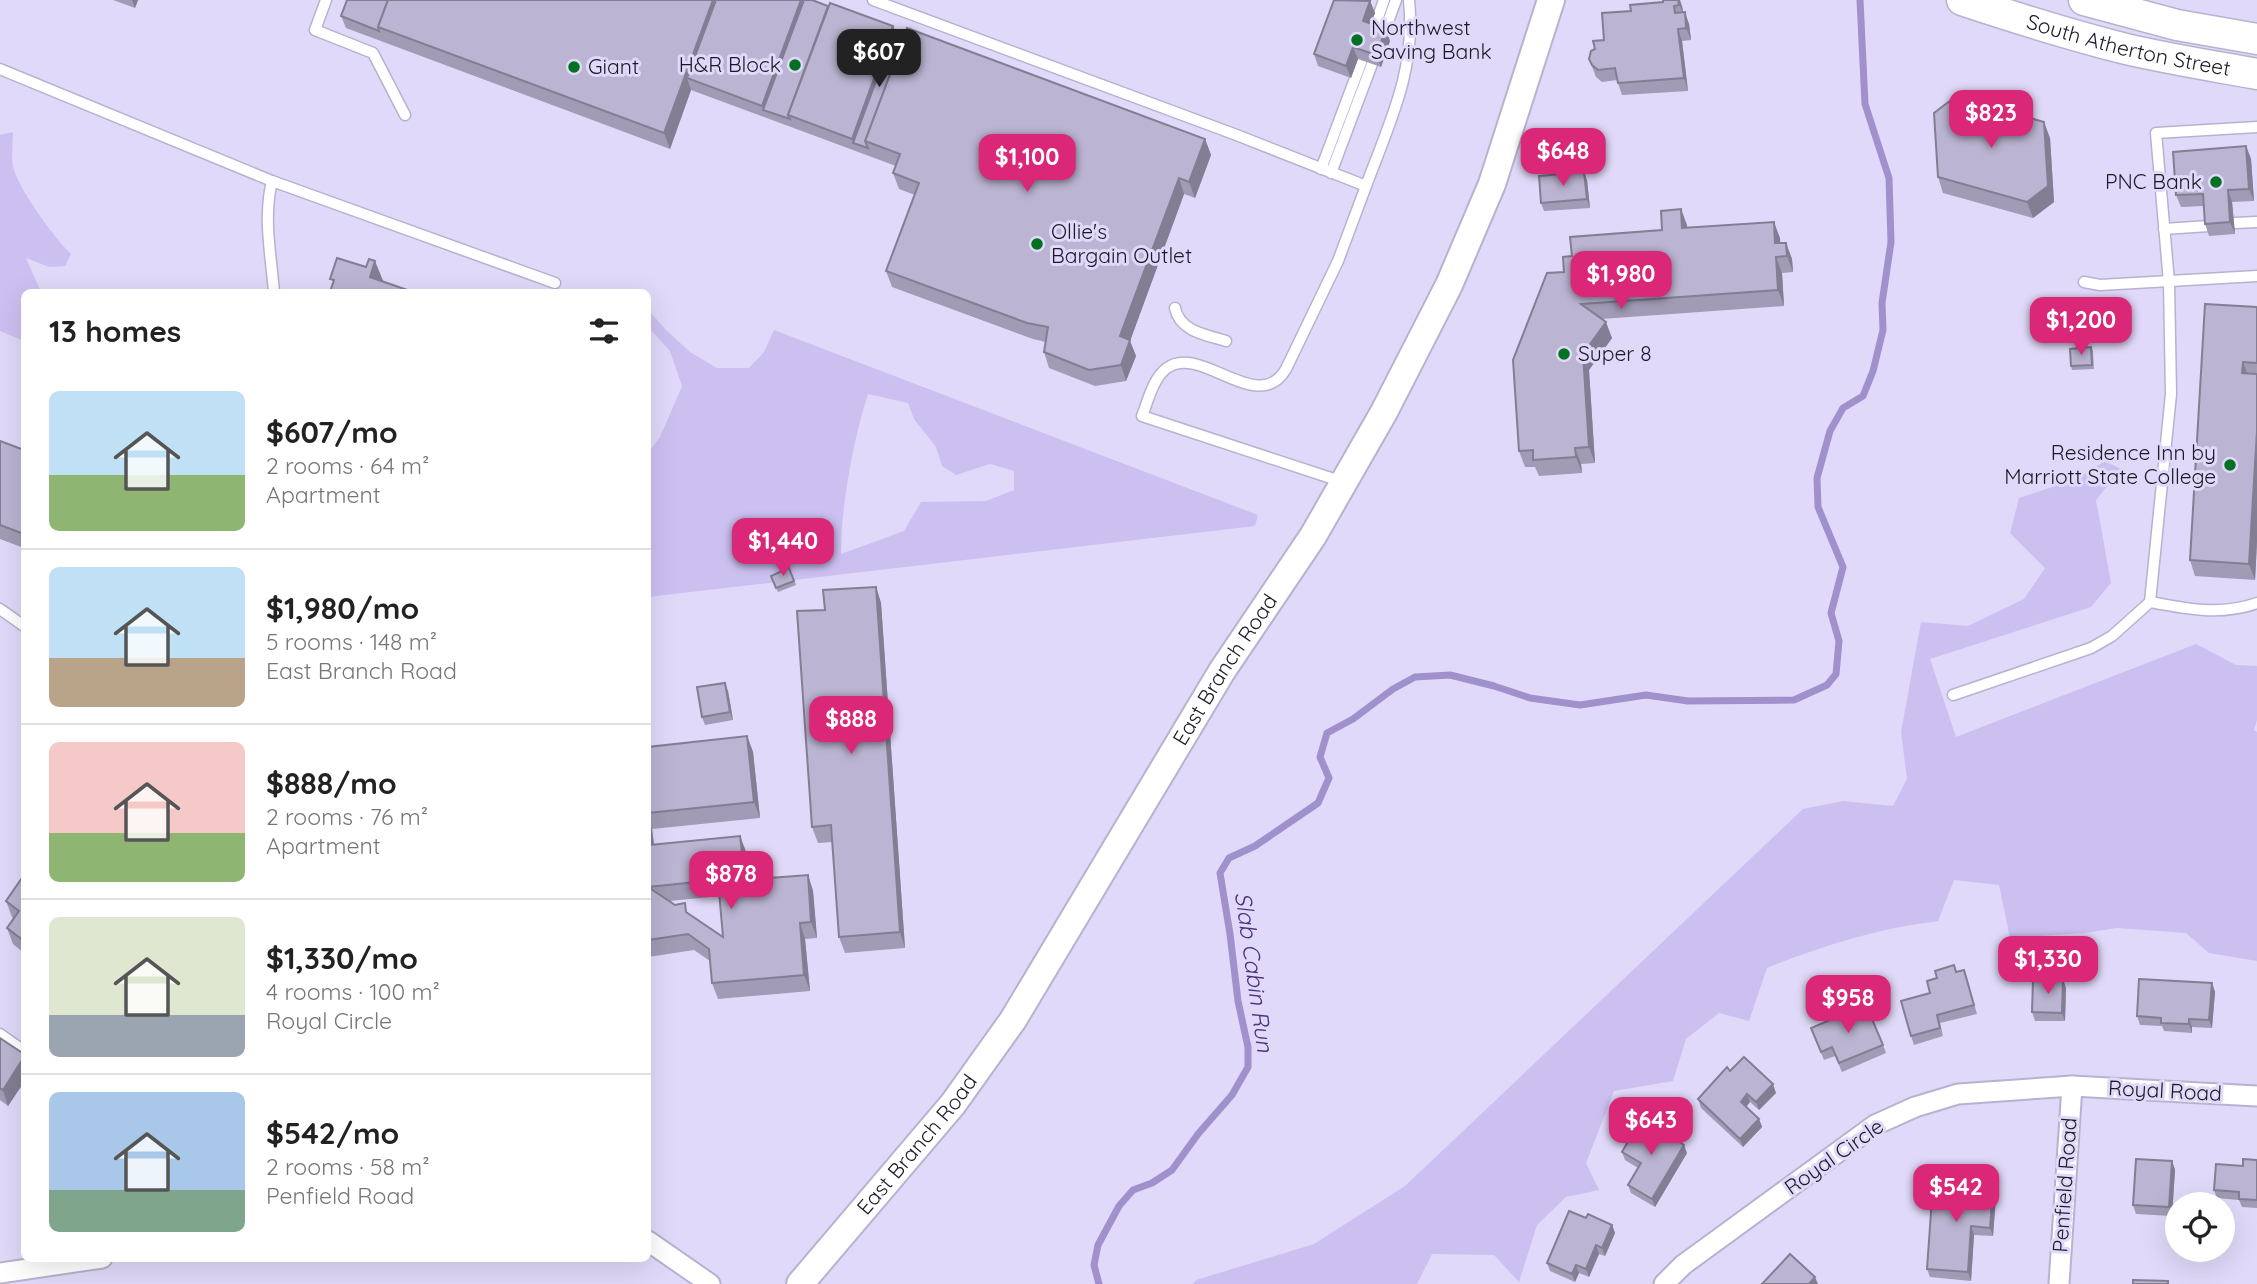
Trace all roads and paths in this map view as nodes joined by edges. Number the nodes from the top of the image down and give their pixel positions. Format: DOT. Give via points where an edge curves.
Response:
graph roads {
  1 [pos="326,0"];
  2 [pos="873,0"];
  3 [pos="1384,0"];
  4 [pos="1396,0"];
  5 [pos="1409,0"];
  6 [pos="1551,0"];
  7 [pos="1962,0"];
  8 [pos="2084,0"];
  9 [pos="2257,22"];
  10 [pos="2224,34"];
  11 [pos="2257,39"];
  12 [pos="1367,62"];
  13 [pos="0,69"];
  14 [pos="2257,74"];
  15 [pos="405,115"];
  16 [pos="2257,127"];
  17 [pos="1326,171"];
  18 [pos="272,181"];
  19 [pos="1366,186"];
  20 [pos="2257,222"];
  21 [pos="2234,223"];
  22 [pos="2208,226"];
  23 [pos="2164,229"];
  24 [pos="2257,276"];
  25 [pos="2084,282"];
  26 [pos="2169,282"];
  27 [pos="555,283"];
  28 [pos="274,289"];
  29 [pos="1175,308"];
  30 [pos="1226,341"];
  31 [pos="1343,482"];
  32 [pos="2150,602"];
  33 [pos="2257,603"];
  34 [pos="0,609"];
  35 [pos="21,624"];
  36 [pos="1953,695"];
  37 [pos="0,1034"];
  38 [pos="21,1049"];
  39 [pos="2072,1086"];
  40 [pos="2257,1096"];
  41 [pos="651,1243"];
  42 [pos="75,1262"];
  43 [pos="0,1273"];
  44 [pos="710,1284"];
  45 [pos="800,1284"];
  46 [pos="1664,1284"];
  47 [pos="2059,1284"];
  1 -- 15 [label="lane" via="315,30 373,53"];
  2 -- 17 [label="lane"];
  3 -- 4 [label="lane" via="1377,36"];
  5 -- 19 [label="lane" via="1406,76"];
  6 -- 31 [label="main road, East Branch Road" via="1492,184 1464,251 1384,412"];
  7 -- 14 [label="main road, South Atherton Street" via="2124,48"];
  8 -- 10 [label="main road, South Atherton Street"];
  9 -- 10 [label="main road"];
  10 -- 11 [label="main road, South Atherton Street"];
  12 -- 17 [label="lane"];
  13 -- 18 [label="lane"];
  16 -- 23 [label="lane" via="2155,133"];
  17 -- 19 [label="lane"];
  18 -- 27 [label="lane"];
  18 -- 28 [label="lane" via="267,219"];
  19 -- 31 [label="lane" via="1338,261 1279,380 1256,386 1192,364 1174,364 1161,373 1142,416"];
  20 -- 21 [label="lane"];
  22 -- 23 [label="lane"];
  23 -- 26 [label="lane"];
  24 -- 26 [label="lane"];
  25 -- 26 [label="lane"];
  26 -- 32 [label="lane" via="2171,394"];
  29 -- 30 [label="lane" via="1185,326"];
  31 -- 45 [label="main road, East Branch Road" via="1313,536 1222,671 1013,1020 953,1104"];
  32 -- 33 [label="lane" via="2223,611"];
  32 -- 36 [label="lane" via="2091,648"];
  34 -- 35 [label="lane"];
  37 -- 38 [label="lane"];
  39 -- 40 [label="street, Royal Road"];
  39 -- 46 [label="street, Royal Circle" via="1958,1094 1875,1125 1683,1265"];
  39 -- 47 [label="street, Penfield Road"];
  41 -- 44 [label="street"];
  42 -- 43 [label="street"];
}
